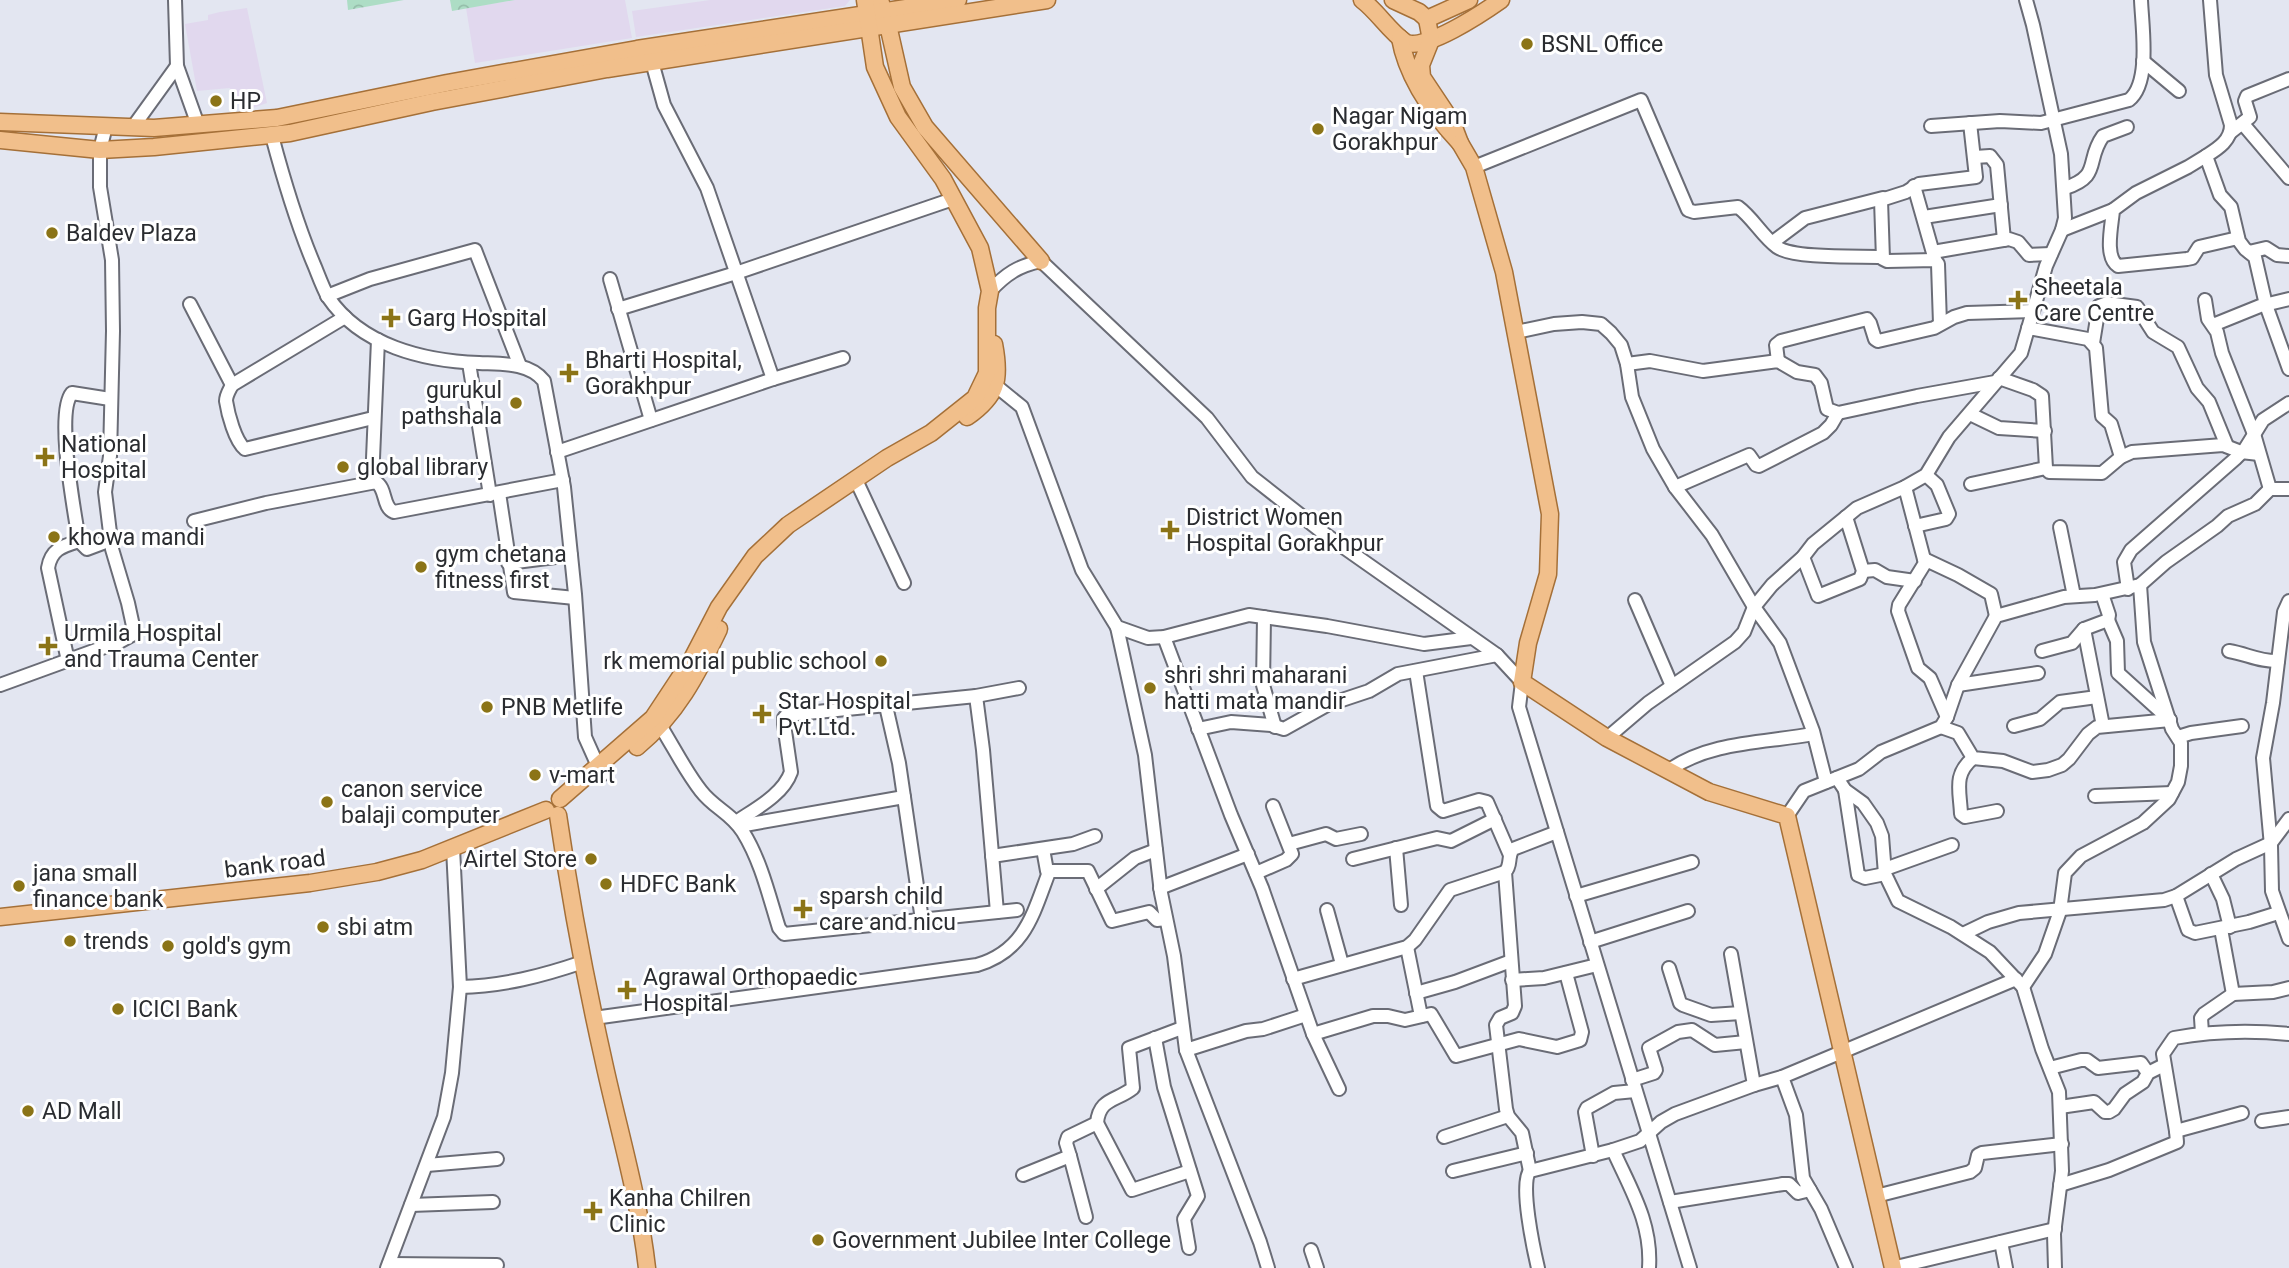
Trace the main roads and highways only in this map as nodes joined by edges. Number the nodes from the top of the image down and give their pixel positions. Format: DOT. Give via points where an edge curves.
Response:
graph roads {
  1 [pos="958,0"];
  2 [pos="1047,0"];
  3 [pos="1362,0"];
  4 [pos="1393,0"];
  5 [pos="1469,0"];
  6 [pos="1501,0"];
  7 [pos="875,13"];
  8 [pos="1427,19"];
  9 [pos="1400,37"];
  10 [pos="1431,40"];
  11 [pos="449,91"];
  12 [pos="0,122"];
  13 [pos="0,140"];
  14 [pos="1460,143"];
  15 [pos="1041,261"];
  16 [pos="858,484"];
  17 [pos="600,771"];
  18 [pos="557,807"];
  19 [pos="0,917"];
  20 [pos="647,1268"];
  21 [pos="1893,1268"];
  1 -- 7 [label="main road"];
  2 -- 7 [label="main road"];
  3 -- 9 [label="main road"];
  4 -- 8 [label="main road"];
  5 -- 8 [label="main road"];
  6 -- 10 [label="main road"];
  7 -- 11 [label="main road"];
  7 -- 15 [label="main road" via="911,106 925,127"];
  7 -- 16 [label="main road" via="875,67 898,117 943,179 980,248 990,290 987,308 998,366 984,405 927,445"];
  8 -- 10 [label="main road"];
  9 -- 10 [label="main road" via="1416,45"];
  9 -- 14 [label="main road" via="1416,83"];
  10 -- 14 [label="main road" via="1421,65 1422,77 1452,122"];
  11 -- 12 [label="main road" via="277,118 198,125"];
  11 -- 13 [label="main road" via="272,136 100,150"];
  14 -- 21 [label="main road" via="1474,167 1504,272 1550,514 1548,574 1522,682 1607,738 1709,792 1787,816"];
  16 -- 17 [label="main road" via="762,564 726,615 700,671 661,727"];
  16 -- 17 [label="main road" via="788,525 755,555 653,718"];
  17 -- 18 [label="main road, bank road"];
  18 -- 19 [label="main road, bank road" via="377,872"];
  18 -- 20 [label="main road" via="583,962 642,1226"];
}
